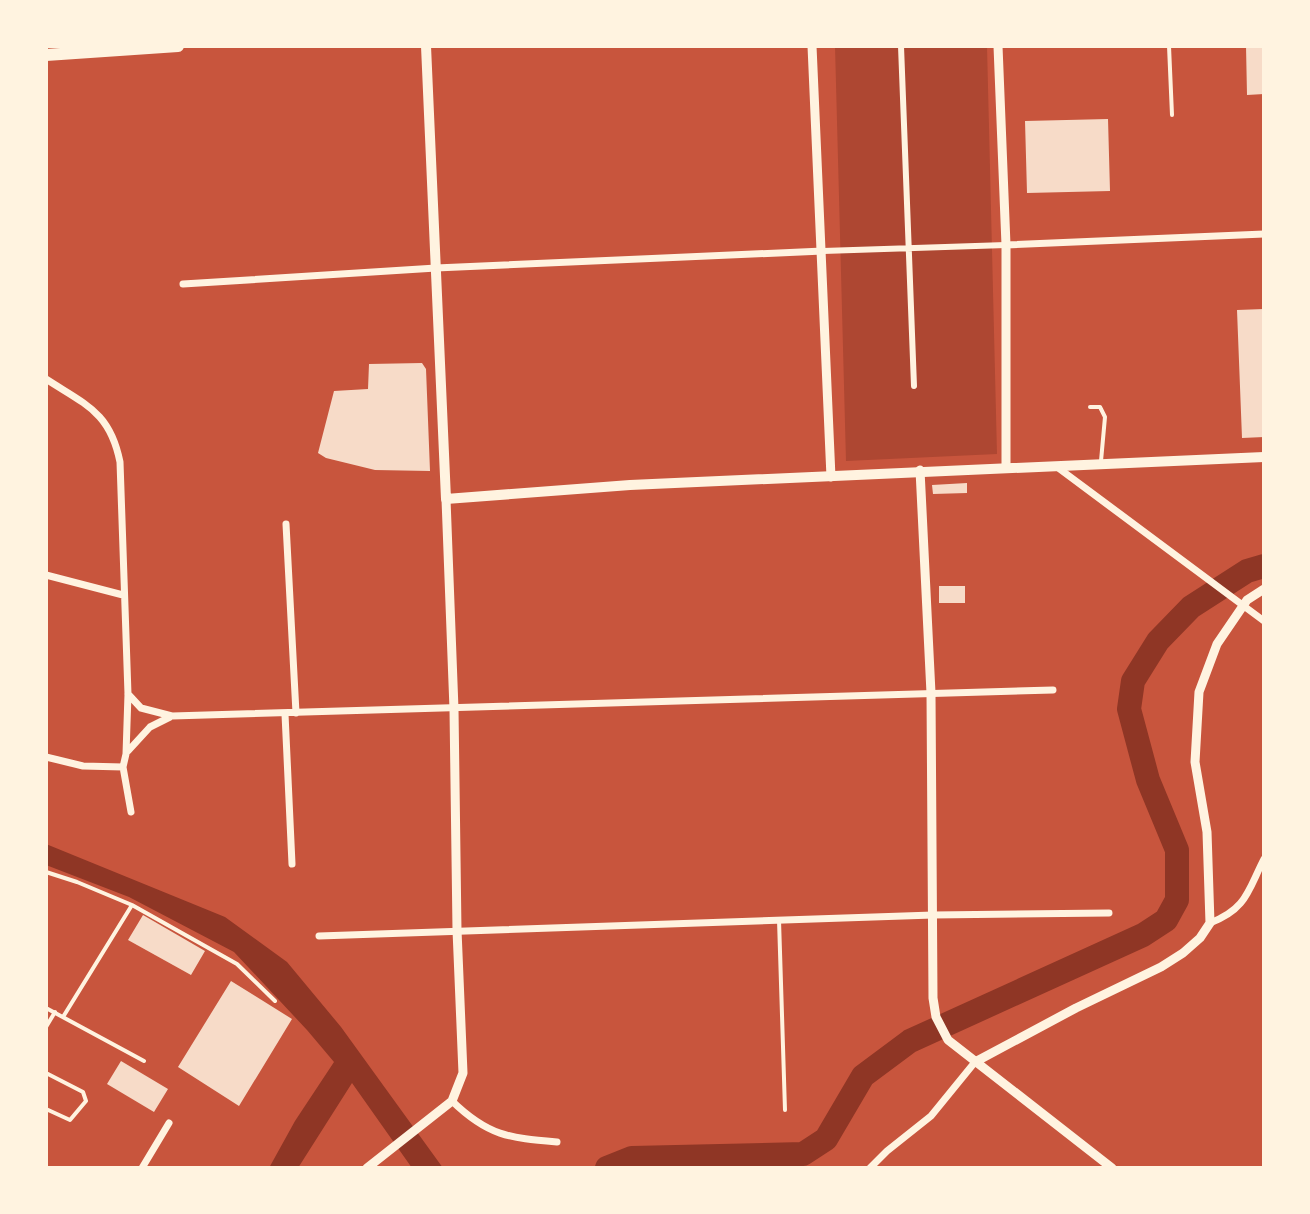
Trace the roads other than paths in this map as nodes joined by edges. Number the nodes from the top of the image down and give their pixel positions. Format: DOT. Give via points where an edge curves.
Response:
graph roads {
  1 [pos="178,46"];
  2 [pos="426,46"];
  3 [pos="812,46"];
  4 [pos="901,46"];
  5 [pos="998,46"];
  6 [pos="1169,46"];
  7 [pos="46,55"];
  8 [pos="1172,115"];
  9 [pos="1264,234"];
  10 [pos="1006,245"];
  11 [pos="908,246"];
  12 [pos="823,251"];
  13 [pos="436,268"];
  14 [pos="183,284"];
  15 [pos="46,379"];
  16 [pos="914,386"];
  17 [pos="1090,407"];
  18 [pos="1264,457"];
  19 [pos="1101,464"];
  20 [pos="1055,466"];
  21 [pos="1006,467"];
  22 [pos="920,470"];
  23 [pos="831,477"];
  24 [pos="446,499"];
  25 [pos="286,524"];
  26 [pos="46,575"];
  27 [pos="1264,589"];
  28 [pos="123,595"];
  29 [pos="1264,621"];
  30 [pos="1053,690"];
  31 [pos="931,693"];
  32 [pos="128,694"];
  33 [pos="454,709"];
  34 [pos="296,713"];
  35 [pos="285,714"];
  36 [pos="172,716"];
  37 [pos="126,754"];
  38 [pos="46,757"];
  39 [pos="123,767"];
  40 [pos="131,812"];
  41 [pos="1264,859"];
  42 [pos="292,864"];
  43 [pos="46,872"];
  44 [pos="132,905"];
  45 [pos="1109,913"];
  46 [pos="933,915"];
  47 [pos="779,920"];
  48 [pos="1210,923"];
  49 [pos="457,930"];
  50 [pos="319,936"];
  51 [pos="275,1001"];
  52 [pos="46,1008"];
  53 [pos="55,1012"];
  54 [pos="63,1017"];
  55 [pos="46,1027"];
  56 [pos="144,1061"];
  57 [pos="975,1062"];
  58 [pos="46,1073"];
  59 [pos="452,1101"];
  60 [pos="46,1109"];
  61 [pos="785,1110"];
  62 [pos="169,1123"];
  63 [pos="557,1142"];
  64 [pos="379,1164"];
  65 [pos="142,1168"];
  66 [pos="367,1168"];
  67 [pos="870,1168"];
  68 [pos="1112,1168"];
  1 -- 7 [label="main road"];
  2 -- 13 [label="main road"];
  3 -- 12 [label="street"];
  4 -- 11 [label="street"];
  5 -- 10 [label="street"];
  6 -- 8 [label="lane"];
  9 -- 10 [label="street"];
  10 -- 11 [label="street"];
  10 -- 21 [label="street"];
  11 -- 12 [label="street"];
  11 -- 16 [label="street"];
  12 -- 13 [label="street"];
  12 -- 23 [label="street"];
  13 -- 14 [label="street"];
  13 -- 24 [label="main road"];
  15 -- 28 [label="street" via="103,418 116,443"];
  17 -- 19 [label="lane" via="1100,407 1105,417"];
  18 -- 19 [label="main road"];
  19 -- 20 [label="main road"];
  20 -- 21 [label="main road"];
  20 -- 29 [label="street"];
  21 -- 22 [label="main road"];
  22 -- 23 [label="main road"];
  22 -- 31 [label="street"];
  23 -- 24 [label="main road"];
  24 -- 33 [label="street"];
  25 -- 34 [label="street"];
  26 -- 28 [label="street"];
  27 -- 48 [label="street" via="1247,600 1217,644 1199,692 1195,762 1207,832"];
  28 -- 32 [label="street"];
  30 -- 31 [label="street"];
  31 -- 33 [label="street"];
  31 -- 46 [label="street"];
  32 -- 36 [label="street" via="141,708"];
  32 -- 37 [label="street"];
  33 -- 34 [label="street"];
  33 -- 49 [label="street"];
  34 -- 35 [label="street"];
  35 -- 36 [label="street"];
  35 -- 42 [label="street"];
  36 -- 37 [label="street" via="150,727"];
  37 -- 39 [label="street"];
  38 -- 39 [label="street" via="83,766"];
  39 -- 40 [label="street"];
  41 -- 48 [label="street" via="1245,899 1228,917"];
  43 -- 44 [label="lane"];
  44 -- 51 [label="lane" via="237,964"];
  44 -- 54 [label="lane"];
  45 -- 46 [label="street"];
  46 -- 47 [label="street"];
  46 -- 57 [label="street" via="936,1017 948,1040"];
  47 -- 49 [label="street"];
  47 -- 61 [label="lane"];
  48 -- 57 [label="street" via="1192,946 1161,967"];
  49 -- 50 [label="street"];
  49 -- 59 [label="street" via="463,1073"];
  52 -- 53 [label="lane"];
  53 -- 54 [label="lane"];
  53 -- 55 [label="lane"];
  54 -- 56 [label="lane"];
  57 -- 67 [label="street" via="931,1116"];
  57 -- 68 [label="street"];
  58 -- 60 [label="lane" via="83,1092 86,1101 70,1120"];
  59 -- 63 [label="street" via="491,1132"];
  59 -- 64 [label="street"];
  62 -- 65 [label="street"];
  64 -- 66 [label="street"];
}
